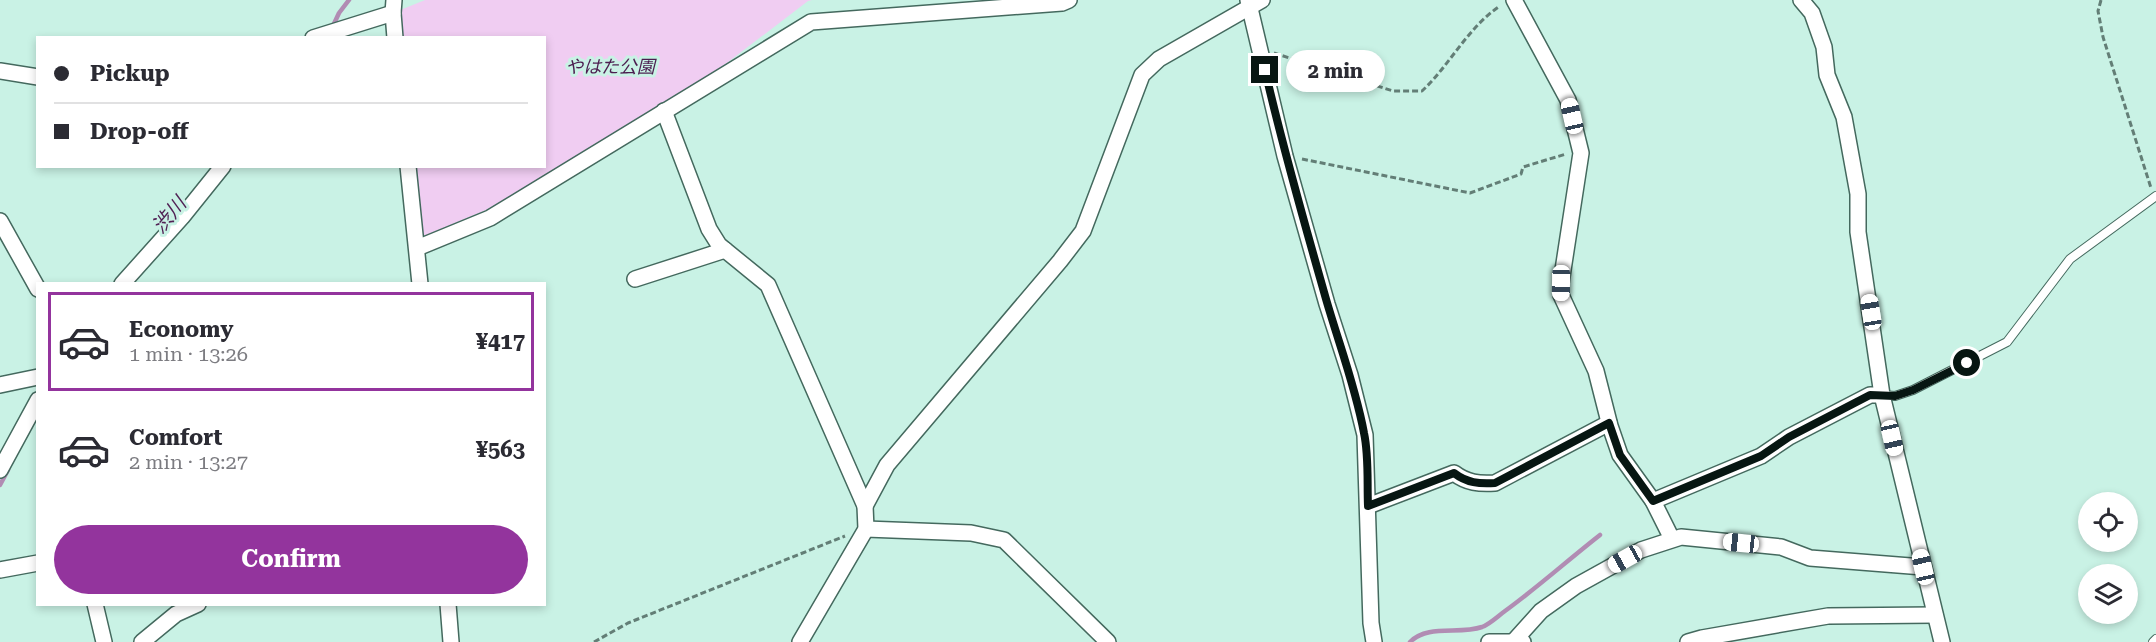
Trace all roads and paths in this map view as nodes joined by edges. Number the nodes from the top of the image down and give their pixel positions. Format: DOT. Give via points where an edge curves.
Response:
graph roads {
  1 [pos="1069,0"];
  2 [pos="1801,0"];
  3 [pos="2101,0"];
  4 [pos="1253,2"];
  5 [pos="1508,2"];
  6 [pos="393,6"];
  7 [pos="319,36"];
  8 [pos="395,36"];
  9 [pos="1260,49"];
  10 [pos="0,71"];
  11 [pos="36,77"];
  12 [pos="664,111"];
  13 [pos="1580,150"];
  14 [pos="1285,156"];
  15 [pos="221,168"];
  16 [pos="408,168"];
  17 [pos="2155,196"];
  18 [pos="1,226"];
  19 [pos="417,248"];
  20 [pos="725,250"];
  21 [pos="635,279"];
  22 [pos="124,282"];
  23 [pos="420,282"];
  24 [pos="36,286"];
  25 [pos="36,377"];
  26 [pos="0,385"];
  27 [pos="1882,395"];
  28 [pos="36,404"];
  29 [pos="1609,423"];
  30 [pos="0,470"];
  31 [pos="1653,501"];
  32 [pos="864,506"];
  33 [pos="1368,506"];
  34 [pos="866,529"];
  35 [pos="1672,539"];
  36 [pos="36,563"];
  37 [pos="1923,567"];
  38 [pos="0,570"];
  39 [pos="95,606"];
  40 [pos="194,606"];
  41 [pos="448,606"];
  42 [pos="1935,615"];
  43 [pos="1514,641"];
  44 [pos="104,642"];
  45 [pos="142,642"];
  46 [pos="451,642"];
  47 [pos="594,642"];
  48 [pos="800,642"];
  49 [pos="1108,642"];
  50 [pos="1374,642"];
  51 [pos="1489,642"];
  52 [pos="1526,642"];
  53 [pos="1688,642"];
  54 [pos="1942,642"];
  1 -- 12 [label="street" via="811,22"];
  2 -- 27 [label="street" via="1812,13 1824,47 1827,75 1846,126"];
  3 -- 17 [label="path" via="2098,11 2103,37"];
  4 -- 9 [label="street"];
  4 -- 32 [label="street" via="1159,59 1142,75 1083,231 887,465"];
  5 -- 9 [label="path" via="1487,15 1422,91 1393,91"];
  5 -- 13 [label="street" via="1568,100"];
  6 -- 7 [label="street"];
  6 -- 8 [label="street"];
  9 -- 14 [label="street"];
  10 -- 11 [label="street"];
  12 -- 19 [label="street" via="490,218"];
  12 -- 20 [label="street" via="709,229"];
  13 -- 14 [label="path" via="1522,167 1521,174 1470,193"];
  13 -- 29 [label="street" via="1561,295 1596,371"];
  14 -- 33 [label="street" via="1365,435"];
  15 -- 22 [label="street"];
  16 -- 19 [label="street"];
  17 -- 27 [label="lane" via="2070,259 2007,342 1913,390 1895,396"];
  18 -- 24 [label="street"];
  19 -- 23 [label="street"];
  20 -- 21 [label="street"];
  20 -- 32 [label="street" via="768,285"];
  25 -- 26 [label="street"];
  27 -- 31 [label="street" via="1870,395 1761,456"];
  27 -- 37 [label="street"];
  28 -- 30 [label="street"];
  29 -- 31 [label="street" via="1620,455"];
  29 -- 33 [label="street" via="1495,483 1478,484 1454,473"];
  31 -- 35 [label="street"];
  32 -- 34 [label="street"];
  33 -- 50 [label="street"];
  34 -- 47 [label="path" via="628,623"];
  34 -- 48 [label="street"];
  34 -- 49 [label="street" via="971,533 1004,540"];
  35 -- 37 [label="street" via="1781,547 1810,558"];
  35 -- 43 [label="street" via="1641,550 1576,586 1541,611"];
  36 -- 38 [label="street"];
  37 -- 42 [label="street"];
  39 -- 44 [label="street"];
  40 -- 45 [label="street" via="176,614"];
  41 -- 46 [label="street"];
  42 -- 53 [label="street" via="1828,616"];
  42 -- 54 [label="street"];
  43 -- 51 [label="street"];
  43 -- 52 [label="street"];
}
